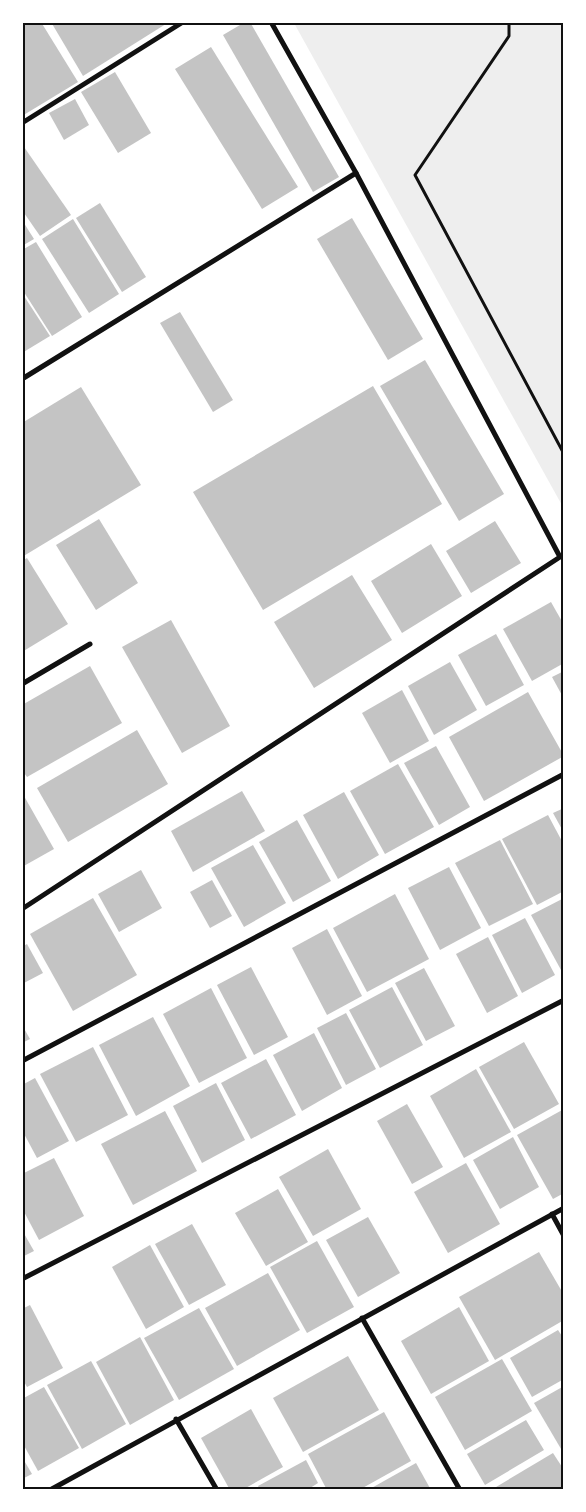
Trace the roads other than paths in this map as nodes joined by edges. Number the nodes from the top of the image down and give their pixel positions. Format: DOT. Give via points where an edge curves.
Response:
graph roads {
  1 [pos="183,22"];
  2 [pos="271,22"];
  3 [pos="22,123"];
  4 [pos="356,172"];
  5 [pos="22,379"];
  6 [pos="560,558"];
  7 [pos="564,563"];
  8 [pos="90,644"];
  9 [pos="22,684"];
  10 [pos="564,774"];
  11 [pos="22,909"];
  12 [pos="564,1000"];
  13 [pos="22,1061"];
  14 [pos="564,1208"];
  15 [pos="552,1214"];
  16 [pos="564,1236"];
  17 [pos="22,1279"];
  18 [pos="362,1318"];
  19 [pos="176,1419"];
  20 [pos="50,1490"];
  21 [pos="217,1490"];
  22 [pos="460,1490"];
  1 -- 3 [label="street"];
  2 -- 4 [label="street"];
  4 -- 5 [label="street"];
  4 -- 6 [label="street"];
  6 -- 7 [label="street"];
  6 -- 11 [label="street"];
  8 -- 9 [label="street"];
  10 -- 13 [label="street"];
  12 -- 17 [label="street"];
  14 -- 15 [label="street"];
  15 -- 16 [label="street"];
  15 -- 18 [label="street"];
  18 -- 19 [label="street"];
  18 -- 22 [label="street"];
  19 -- 20 [label="street"];
  19 -- 21 [label="street"];
}
